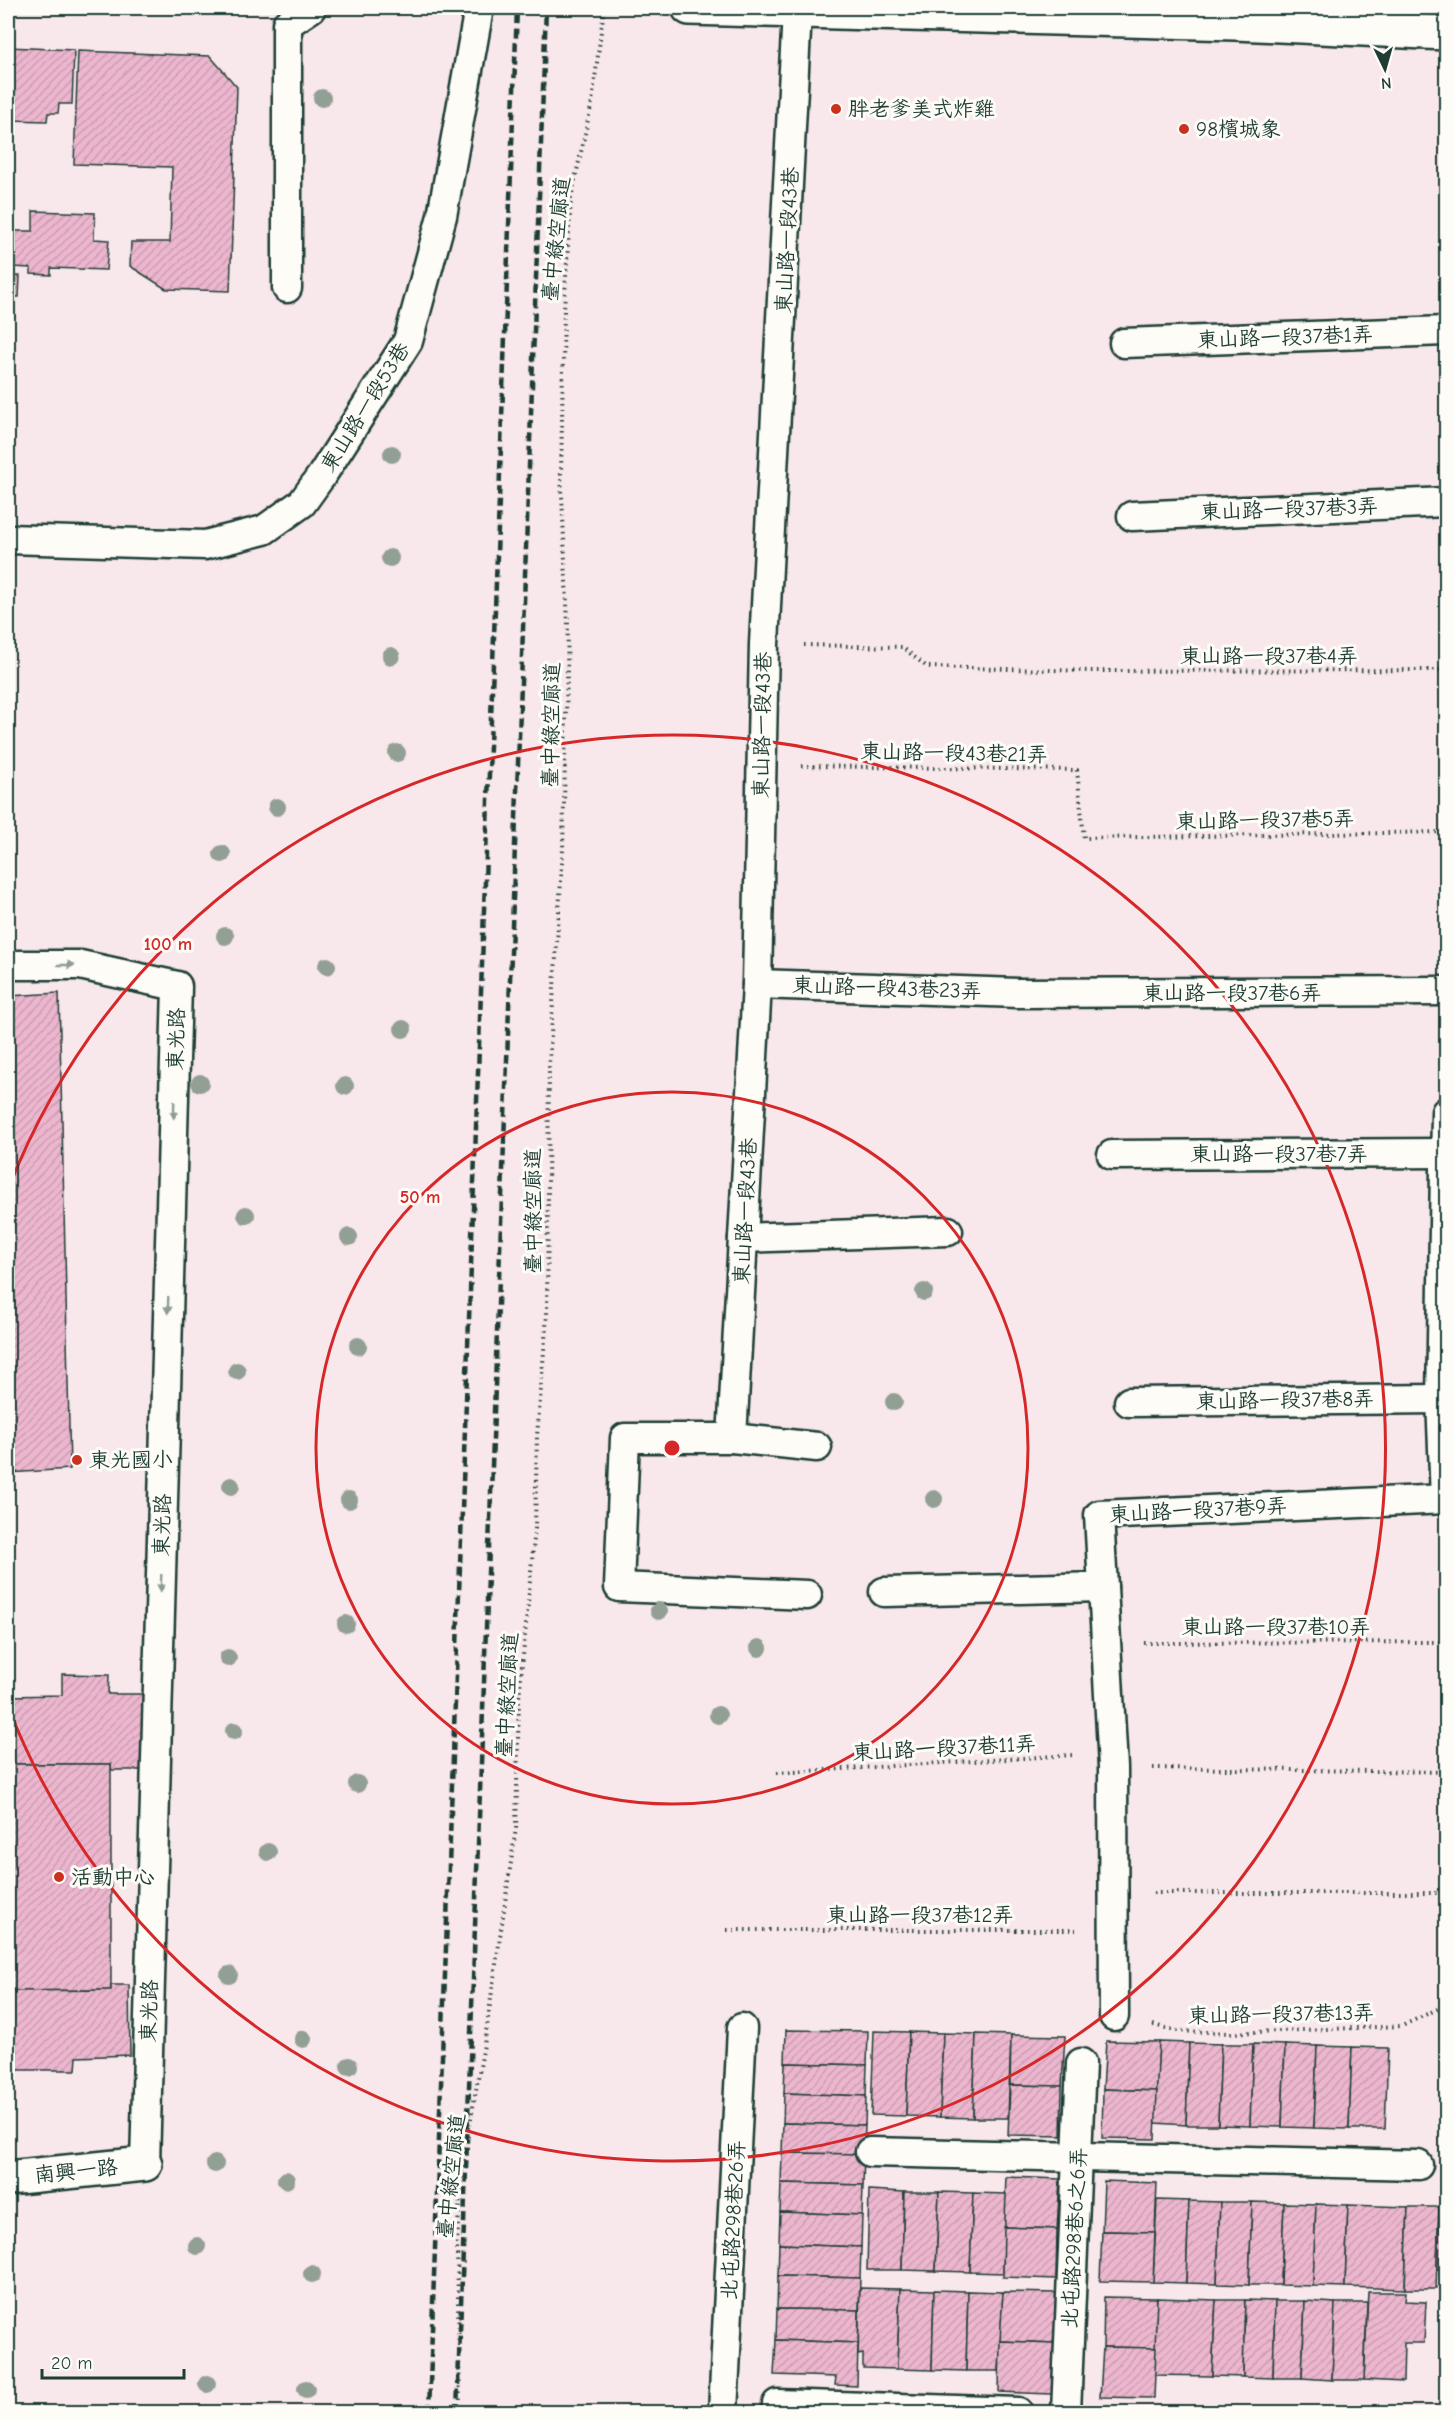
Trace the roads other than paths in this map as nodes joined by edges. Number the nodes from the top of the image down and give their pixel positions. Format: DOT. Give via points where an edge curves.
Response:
graph roads {
  1 [pos="311,8"];
  2 [pos="478,8"];
  3 [pos="689,8"];
  4 [pos="797,12"];
  5 [pos="1446,33"];
  6 [pos="287,288"];
  7 [pos="1446,331"];
  8 [pos="1124,343"];
  9 [pos="1446,502"];
  10 [pos="1132,516"];
  11 [pos="8,539"];
  12 [pos="8,965"];
  13 [pos="757,984"];
  14 [pos="1446,991"];
  15 [pos="1018,993"];
  16 [pos="1446,1112"];
  17 [pos="1445,1153"];
  18 [pos="1112,1155"];
  19 [pos="948,1231"];
  20 [pos="743,1238"];
  21 [pos="1441,1398"];
  22 [pos="1129,1402"];
  23 [pos="732,1438"];
  24 [pos="817,1447"];
  25 [pos="1446,1499"];
  26 [pos="1103,1587"];
  27 [pos="884,1592"];
  28 [pos="807,1595"];
  29 [pos="1114,2016"];
  30 [pos="742,2028"];
  31 [pos="1082,2063"];
  32 [pos="870,2152"];
  33 [pos="1077,2156"];
  34 [pos="145,2164"];
  35 [pos="1418,2165"];
  36 [pos="8,2178"];
  37 [pos="777,2404"];
  38 [pos="723,2412"];
  39 [pos="1018,2412"];
  40 [pos="1066,2412"];
  1 -- 6 [label="lane" via="287,24"];
  2 -- 11 [label="lane, 東山路一段53巷" via="442,216 408,341 302,503 264,530 205,545"];
  3 -- 4 [label="main road"];
  4 -- 5 [label="main road" via="1235,23"];
  4 -- 13 [label="lane, 東山路一段43巷" via="764,645"];
  7 -- 8 [label="lane, 東山路一段37巷1弄"];
  9 -- 10 [label="lane, 東山路一段37巷3弄"];
  12 -- 34 [label="lane, 東光路, one-way" via="80,965 177,986"];
  13 -- 15 [label="lane, 東山路一段43巷23弄"];
  13 -- 20 [label="lane, 東山路一段43巷"];
  14 -- 15 [label="lane, 東山路一段37巷6弄"];
  16 -- 17 [label="lane"];
  17 -- 18 [label="lane, 東山路一段37巷7弄"];
  17 -- 21 [label="lane"];
  19 -- 20 [label="lane"];
  20 -- 23 [label="lane, 東山路一段43巷"];
  21 -- 22 [label="lane, 東山路一段37巷8弄"];
  21 -- 25 [label="lane"];
  23 -- 24 [label="lane"];
  23 -- 28 [label="lane" via="625,1438 619,1587"];
  25 -- 26 [label="lane, 東山路一段37巷9弄" via="1099,1515"];
  26 -- 27 [label="lane"];
  26 -- 29 [label="lane" via="1113,1760"];
  30 -- 38 [label="lane, 北屯路298巷26弄"];
  31 -- 33 [label="lane, 北屯路298巷6之6弄"];
  32 -- 33 [label="lane"];
  33 -- 35 [label="lane"];
  33 -- 40 [label="lane, 北屯路298巷6之6弄"];
  34 -- 36 [label="main road, 南興一路"];
  37 -- 39 [label="lane"];
}
